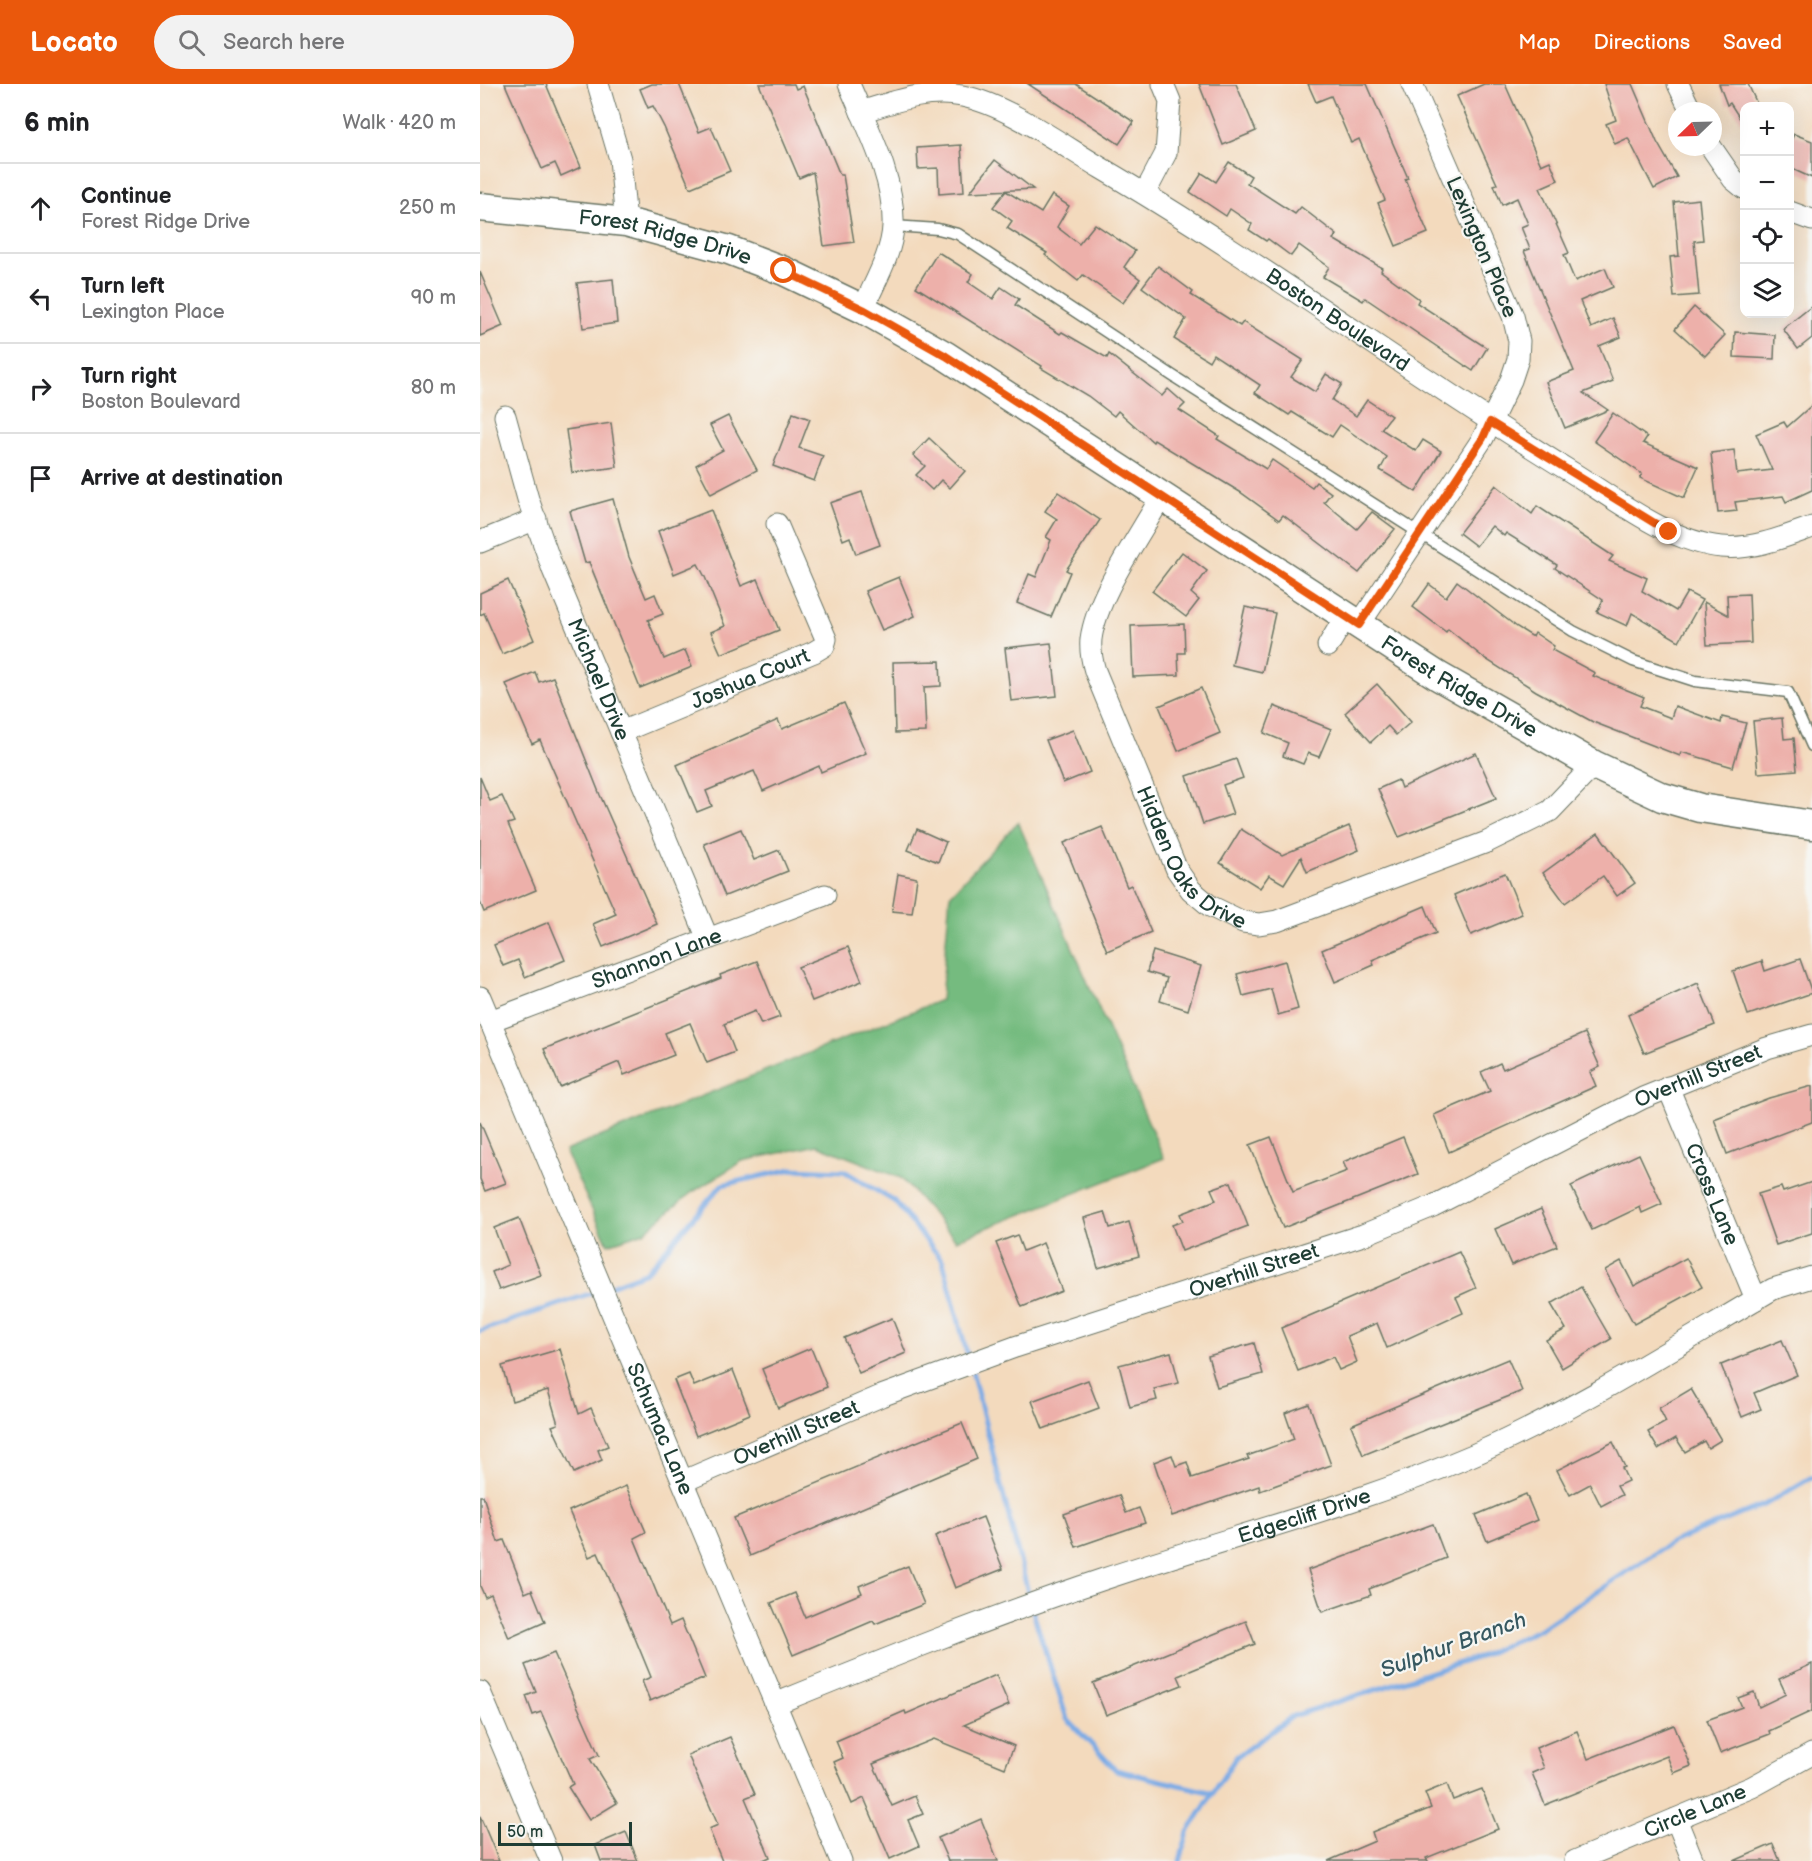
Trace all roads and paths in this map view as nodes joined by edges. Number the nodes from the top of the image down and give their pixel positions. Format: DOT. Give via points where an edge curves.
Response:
graph roads {
  1 [pos="598,84"];
  2 [pos="849,84"];
  3 [pos="1163,84"];
  4 [pos="1412,84"];
  5 [pos="1678,84"];
  6 [pos="1687,102"];
  7 [pos="861,112"];
  8 [pos="1717,156"];
  9 [pos="1740,185"];
  10 [pos="1145,194"];
  11 [pos="480,207"];
  12 [pos="1794,214"];
  13 [pos="1812,220"];
  14 [pos="626,222"];
  15 [pos="893,226"];
  16 [pos="863,309"];
  17 [pos="505,416"];
  18 [pos="1490,422"];
  19 [pos="1161,497"];
  20 [pos="536,519"];
  21 [pos="777,524"];
  22 [pos="1812,527"];
  23 [pos="1419,534"];
  24 [pos="480,542"];
  25 [pos="1352,621"];
  26 [pos="1328,646"];
  27 [pos="621,732"];
  28 [pos="1812,746"];
  29 [pos="1594,765"];
  30 [pos="1812,825"];
  31 [pos="825,895"];
  32 [pos="708,939"];
  33 [pos="480,998"];
  34 [pos="490,1021"];
  35 [pos="1812,1035"];
  36 [pos="1668,1087"];
  37 [pos="1812,1277"];
  38 [pos="1756,1299"];
  39 [pos="684,1481"];
  40 [pos="480,1692"];
  41 [pos="775,1704"];
  42 [pos="1812,1754"];
  43 [pos="1676,1819"];
  44 [pos="551,1861"];
  45 [pos="841,1861"];
  46 [pos="1575,1861"];
  47 [pos="1693,1861"];
  1 -- 14 [label="street" via="620,159"];
  2 -- 7 [label="street"];
  3 -- 10 [label="street" via="1170,101 1166,153"];
  4 -- 18 [label="street, Lexington Place" via="1519,341 1511,380"];
  5 -- 6 [label="street"];
  7 -- 10 [label="street, Boston Boulevard" via="908,97 962,96 1010,114"];
  7 -- 15 [label="street" via="888,187"];
  8 -- 9 [label="street"];
  10 -- 18 [label="street, Boston Boulevard"];
  11 -- 14 [label="main road, Forest Ridge Drive"];
  12 -- 13 [label="street"];
  14 -- 16 [label="main road, Forest Ridge Drive" via="729,250"];
  15 -- 16 [label="street" via="887,252"];
  15 -- 23 [label="lane" via="958,234"];
  16 -- 19 [label="main road, Forest Ridge Drive" via="946,356"];
  17 -- 20 [label="street, Michael Drive"];
  18 -- 22 [label="street, Boston Boulevard" via="1669,532 1723,547 1754,544"];
  18 -- 23 [label="street, Lexington Place"];
  19 -- 25 [label="main road, Forest Ridge Drive"];
  19 -- 29 [label="street, Hidden Oaks Drive" via="1102,602 1091,638 1091,654 1177,870 1191,890 1210,906 1242,922 1259,924 1322,906 1486,842 1550,811"];
  20 -- 24 [label="street"];
  20 -- 27 [label="street, Michael Drive" via="553,570"];
  21 -- 27 [label="street, Joshua Court" via="826,639 824,646"];
  23 -- 25 [label="street, Lexington Place"];
  23 -- 28 [label="lane" via="1573,631 1633,661 1695,681 1788,692"];
  25 -- 26 [label="street, Lexington Place"];
  25 -- 29 [label="main road, Forest Ridge Drive" via="1438,676"];
  27 -- 32 [label="street, Michael Drive"];
  29 -- 30 [label="main road, Forest Ridge Drive" via="1662,797 1700,808"];
  31 -- 32 [label="street, Shannon Lane"];
  32 -- 34 [label="street, Shannon Lane"];
  33 -- 34 [label="street, Schumac Lane"];
  34 -- 39 [label="street, Schumac Lane"];
  35 -- 36 [label="street, Overhill Street" via="1767,1048"];
  36 -- 38 [label="street, Cross Lane"];
  36 -- 39 [label="street, Overhill Street" via="1433,1206 1364,1235 881,1396"];
  37 -- 38 [label="street, Edgecliff Drive" via="1773,1289"];
  38 -- 41 [label="street, Edgecliff Drive" via="1555,1415 1473,1455 1329,1509 964,1627"];
  39 -- 41 [label="street, Schumac Lane"];
  40 -- 44 [label="street"];
  41 -- 45 [label="street, Schumac Lane"];
  42 -- 43 [label="street, Circle Lane" via="1752,1787"];
  43 -- 46 [label="street, Circle Lane"];
  43 -- 47 [label="street"];
}
